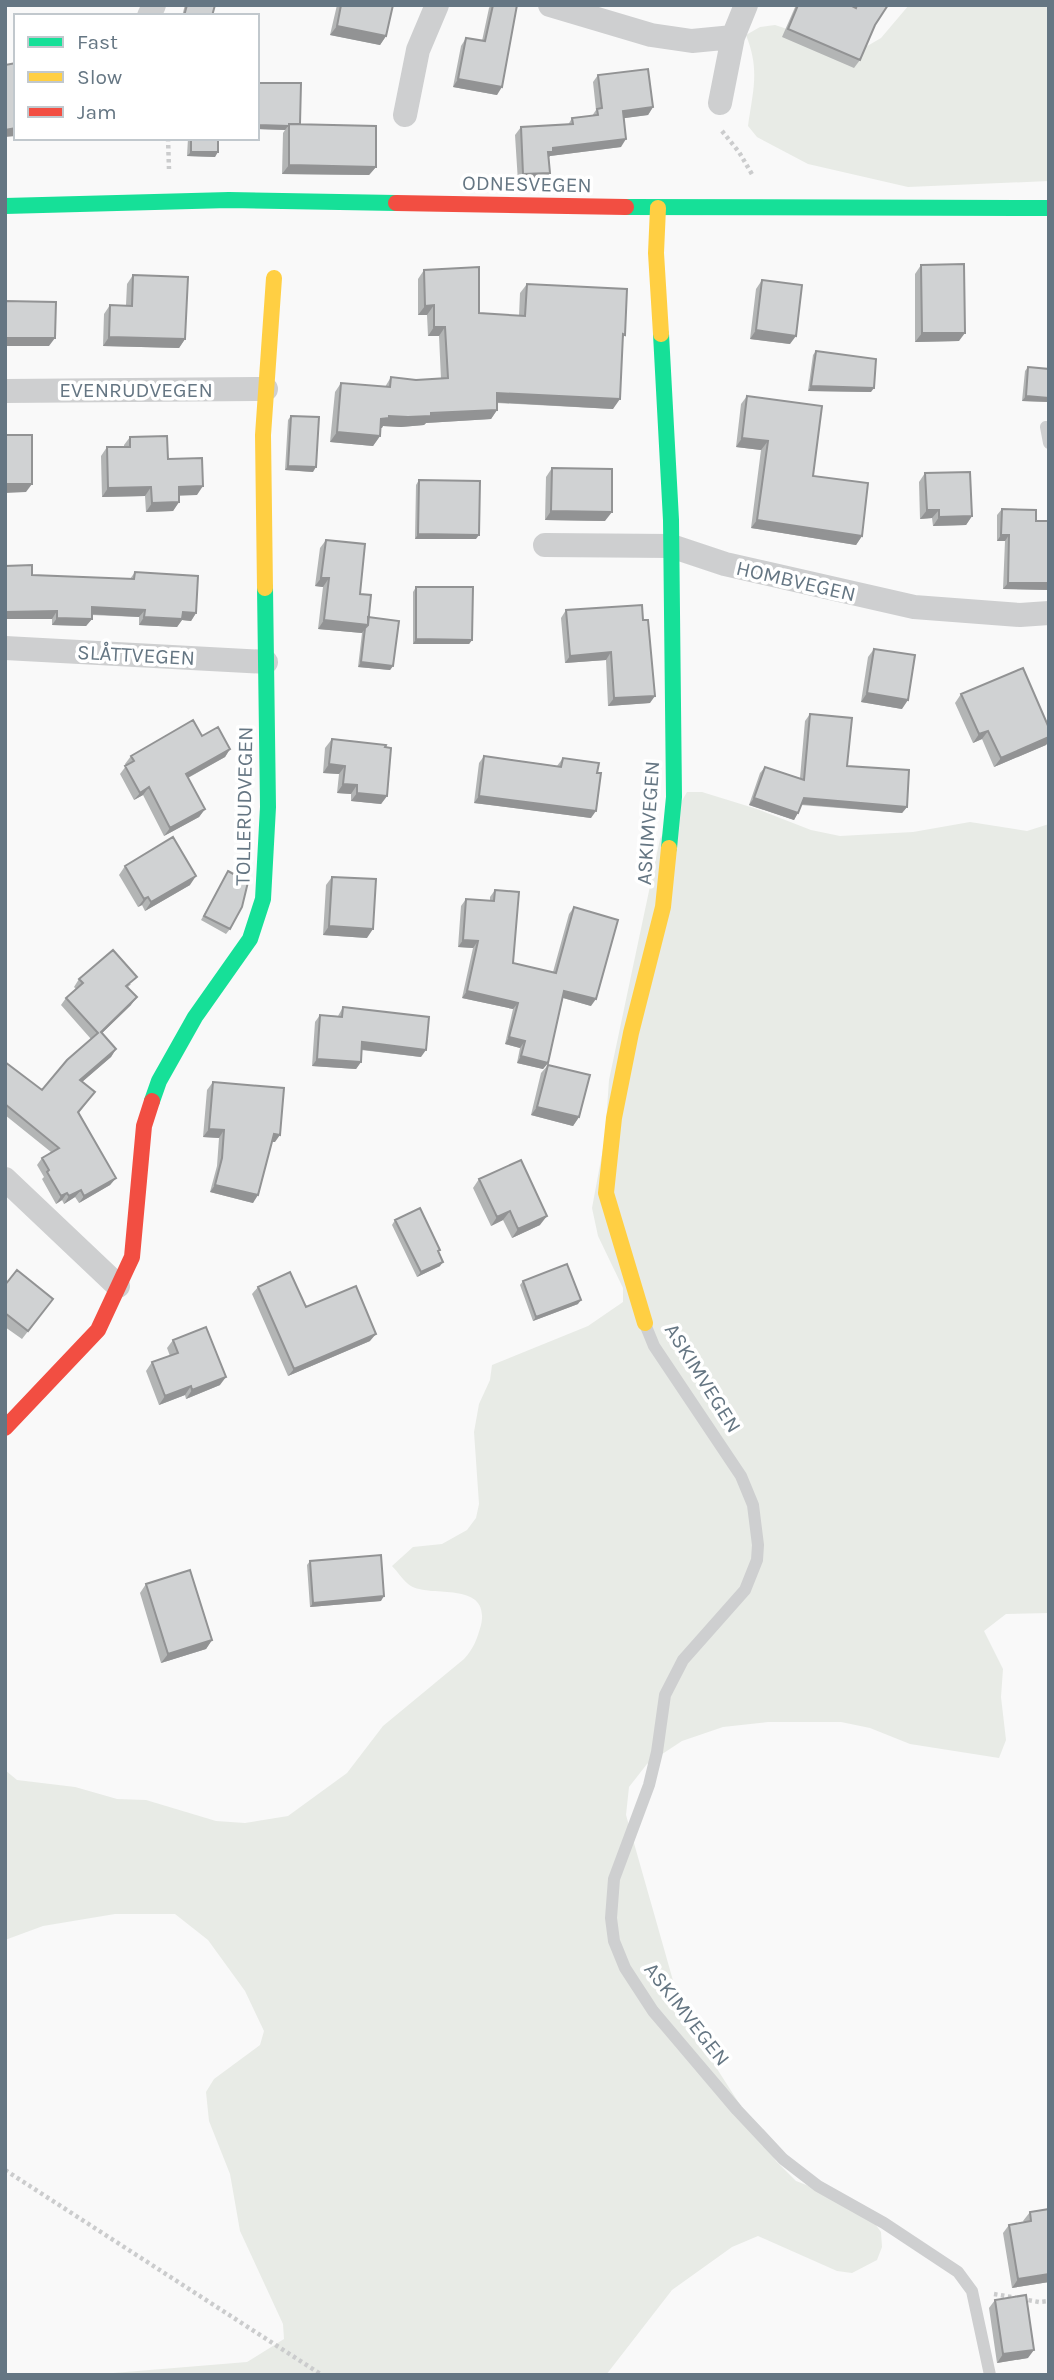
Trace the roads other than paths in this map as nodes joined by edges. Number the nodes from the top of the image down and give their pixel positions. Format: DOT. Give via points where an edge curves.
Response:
graph roads {
  1 [pos="437,5"];
  2 [pos="550,5"];
  3 [pos="746,5"];
  4 [pos="733,37"];
  5 [pos="720,103"];
  6 [pos="405,115"];
  7 [pos="5,206"];
  8 [pos="659,208"];
  9 [pos="1049,208"];
  10 [pos="274,278"];
  11 [pos="266,388"];
  12 [pos="5,390"];
  13 [pos="1046,427"];
  14 [pos="1049,443"];
  15 [pos="545,545"];
  16 [pos="671,546"];
  17 [pos="1049,613"];
  18 [pos="5,648"];
  19 [pos="266,662"];
  20 [pos="5,1179"];
  21 [pos="118,1286"];
  22 [pos="645,1323"];
  23 [pos="5,1427"];
  24 [pos="990,2375"];
  1 -- 6 [label="street" via="418,50"];
  2 -- 4 [label="street" via="651,35 692,41"];
  3 -- 4 [label="street"];
  4 -- 5 [label="street"];
  7 -- 8 [label="street, ODNESVEGEN" via="229,200"];
  8 -- 9 [label="street, ODNESVEGEN"];
  8 -- 16 [label="street, ASKIMVEGEN" via="656,253"];
  10 -- 11 [label="street, TOLLERUDVEGEN"];
  11 -- 12 [label="street, EVENRUDVEGEN"];
  11 -- 19 [label="street, TOLLERUDVEGEN"];
  13 -- 14 [label="lane"];
  15 -- 16 [label="street, HOMBVEGEN"];
  16 -- 17 [label="street, HOMBVEGEN" via="725,564 914,607"];
  16 -- 22 [label="street, ASKIMVEGEN" via="674,797 663,907 618,1094 606,1193"];
  18 -- 19 [label="street, SLÅTTVEGEN"];
  19 -- 21 [label="street, TOLLERUDVEGEN" via="268,807 263,899 250,939 195,1017 159,1081 144,1126 132,1257"];
  20 -- 21 [label="street"];
  21 -- 23 [label="street, TOLLERUDVEGEN" via="98,1329"];
  22 -- 24 [label="lane, ASKIMVEGEN" via="654,1346 741,1476 753,1505 758,1545 745,1590 683,1660 665,1695 649,1785 614,1879 614,1941 625,1969 653,2011 783,2159 818,2186 958,2273 972,2291"];
}
